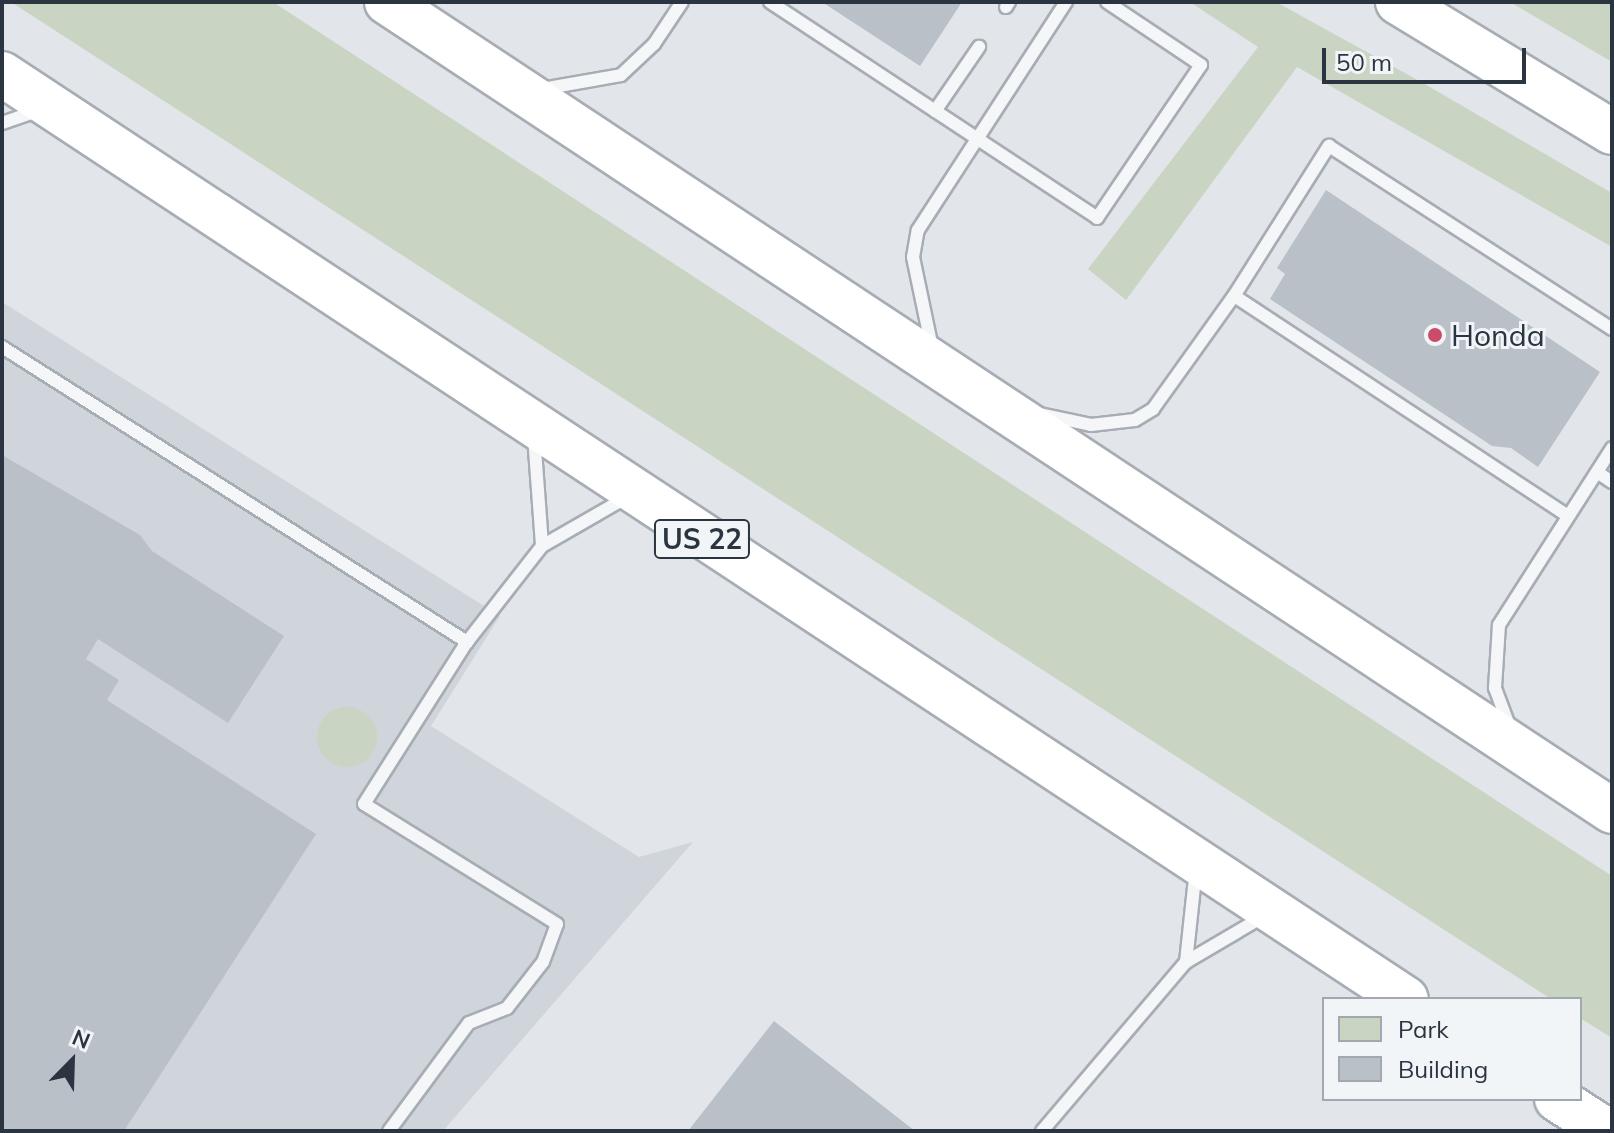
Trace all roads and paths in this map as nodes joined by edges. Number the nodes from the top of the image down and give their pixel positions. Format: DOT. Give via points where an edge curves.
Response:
graph roads {
  1 [pos="387,2"];
  2 [pos="682,2"];
  3 [pos="770,2"];
  4 [pos="1066,2"];
  5 [pos="1107,2"];
  6 [pos="1398,2"];
  7 [pos="979,47"];
  8 [pos="2,74"];
  9 [pos="522,92"];
  10 [pos="52,106"];
  11 [pos="935,111"];
  12 [pos="2,123"];
  13 [pos="1612,132"];
  14 [pos="974,138"];
  15 [pos="1234,296"];
  16 [pos="1612,329"];
  17 [pos="2,347"];
  18 [pos="936,367"];
  19 [pos="995,404"];
  20 [pos="534,429"];
  21 [pos="1612,448"];
  22 [pos="1597,472"];
  23 [pos="1612,482"];
  24 [pos="632,494"];
  25 [pos="1568,516"];
  26 [pos="542,546"];
  27 [pos="467,642"];
  28 [pos="1517,749"];
  29 [pos="1612,811"];
  30 [pos="1197,860"];
  31 [pos="1274,911"];
  32 [pos="1186,962"];
  33 [pos="1403,997"];
  34 [pos="1560,1101"];
  35 [pos="389,1131"];
  36 [pos="1042,1131"];
  37 [pos="1607,1131"];
  1 -- 9 [label="highway"];
  2 -- 9 [label="lane" via="654,44 621,75"];
  3 -- 11 [label="lane"];
  4 -- 14 [label="lane"];
  5 -- 14 [label="lane" via="1201,65 1097,218"];
  6 -- 13 [label="highway"];
  7 -- 11 [label="lane"];
  8 -- 10 [label="highway, US 22"];
  9 -- 18 [label="highway"];
  10 -- 12 [label="lane"];
  10 -- 20 [label="highway, US 22"];
  11 -- 14 [label="lane"];
  14 -- 18 [label="lane" via="918,230 913,257"];
  15 -- 16 [label="lane" via="1329,146"];
  15 -- 19 [label="lane" via="1153,409 1135,420 1091,425"];
  15 -- 25 [label="lane"];
  17 -- 27 [label="lane"];
  18 -- 19 [label="highway"];
  19 -- 28 [label="highway"];
  20 -- 24 [label="highway, US 22"];
  20 -- 26 [label="lane"];
  21 -- 22 [label="lane"];
  22 -- 23 [label="lane"];
  22 -- 25 [label="lane"];
  24 -- 26 [label="lane"];
  24 -- 30 [label="highway, US 22"];
  25 -- 28 [label="lane" via="1494,641 1495,688"];
  26 -- 27 [label="lane"];
  27 -- 35 [label="lane" via="364,804 557,924 543,962 507,1008 469,1023"];
  28 -- 29 [label="highway"];
  30 -- 31 [label="highway, US 22"];
  30 -- 32 [label="lane"];
  31 -- 32 [label="lane"];
  31 -- 33 [label="highway, US 22"];
  32 -- 36 [label="lane"];
  34 -- 37 [label="highway"];
}
